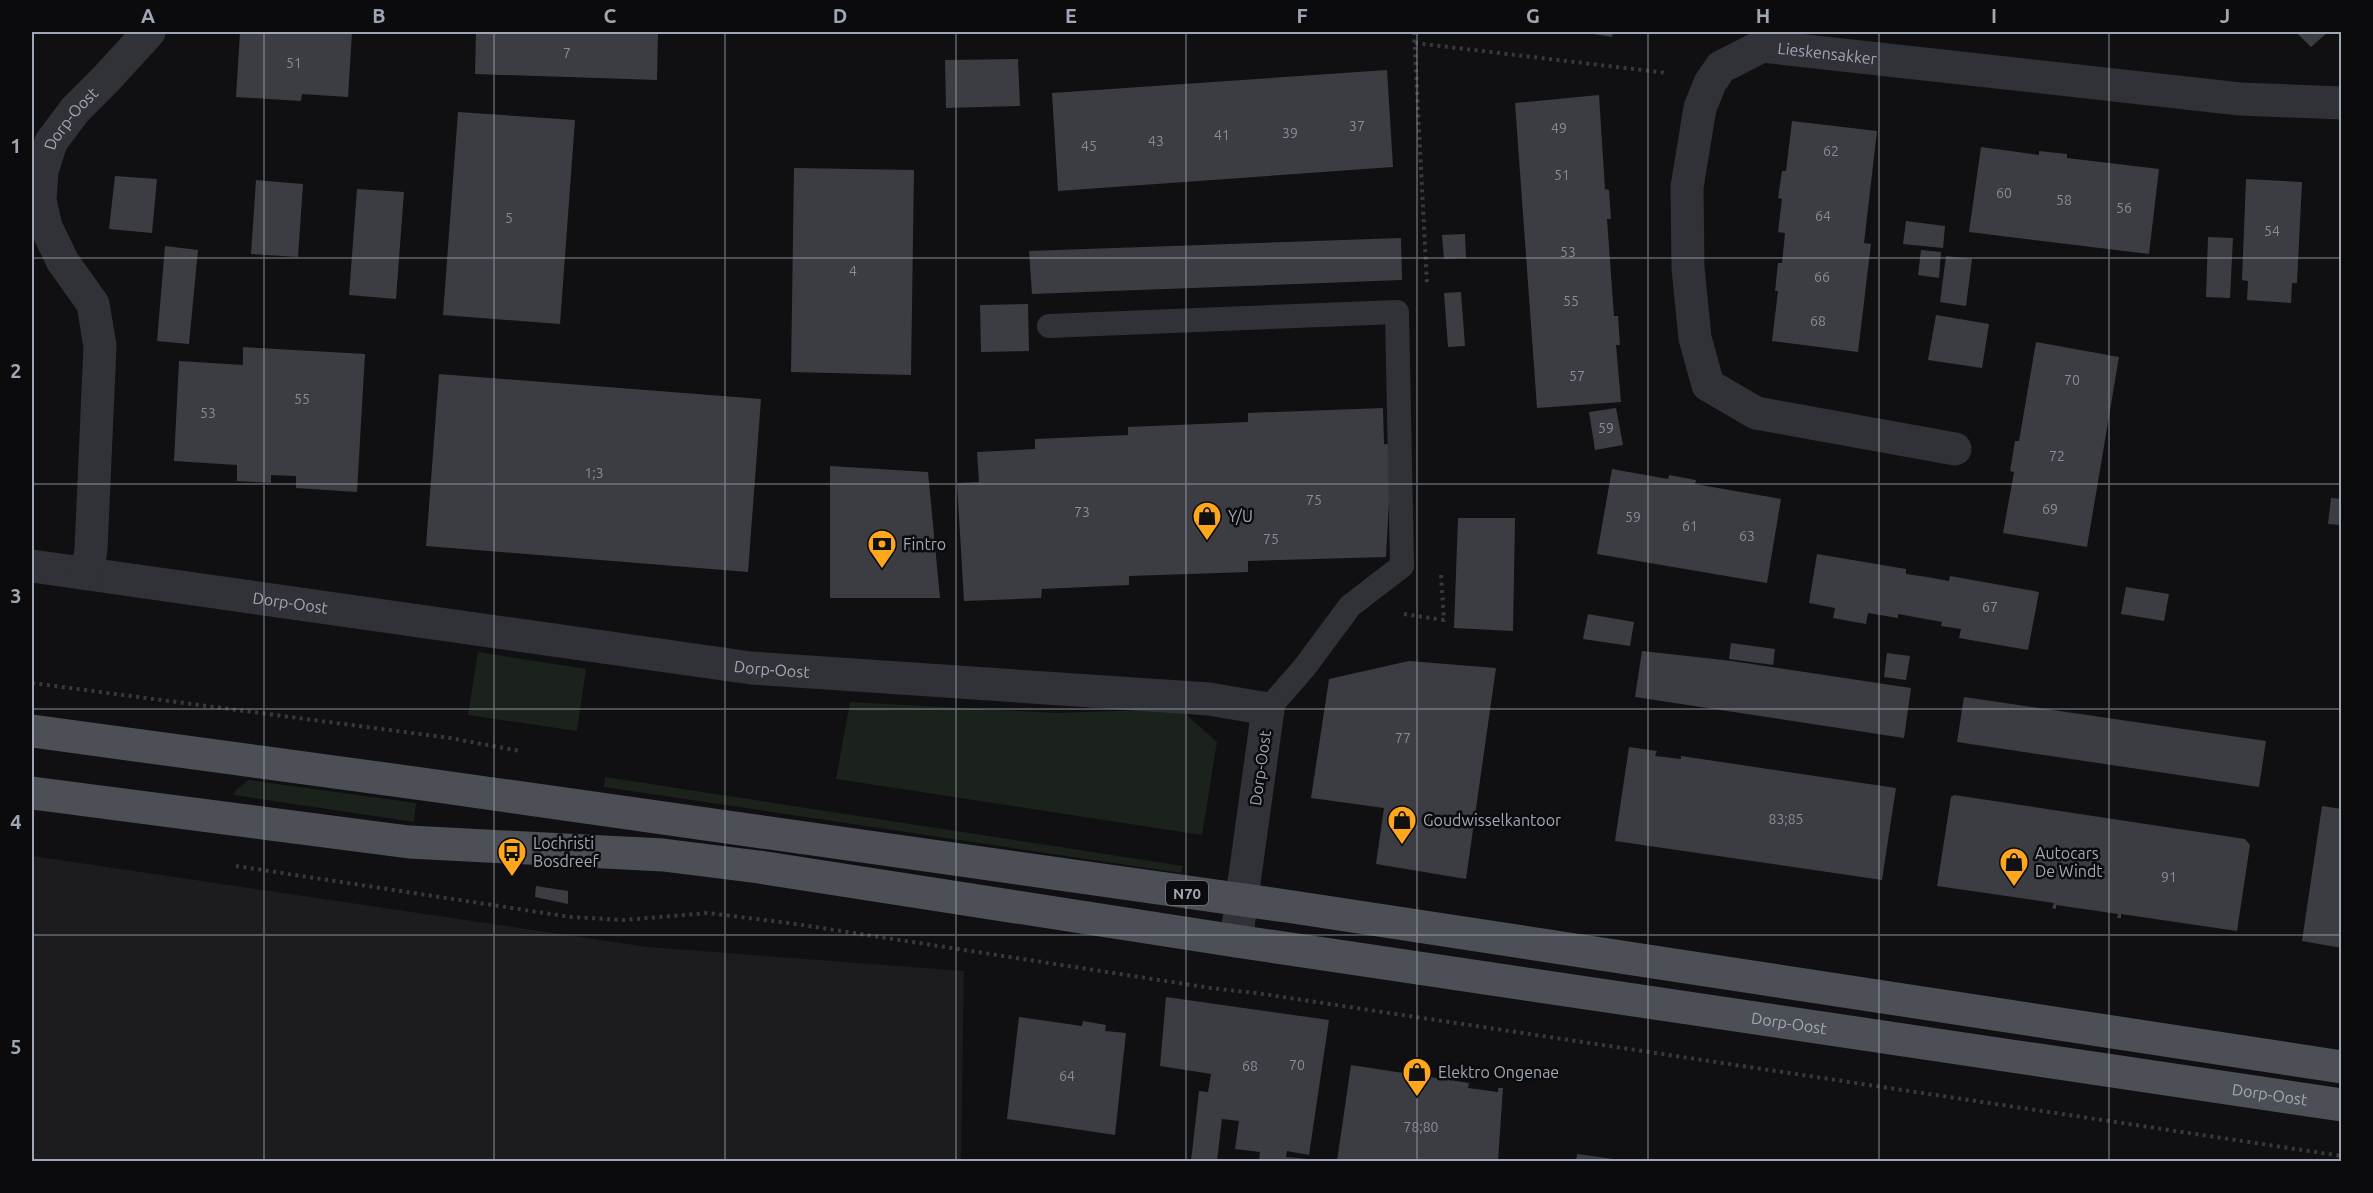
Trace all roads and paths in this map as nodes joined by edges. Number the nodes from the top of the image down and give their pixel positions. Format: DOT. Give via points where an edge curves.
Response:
graph roads {
  1 [pos="149,32"];
  2 [pos="1415,43"];
  3 [pos="1710,83"];
  4 [pos="2342,102"];
  5 [pos="1049,326"];
  6 [pos="1955,449"];
  7 [pos="32,566"];
  8 [pos="87,572"];
  9 [pos="1268,709"];
  10 [pos="32,731"];
  11 [pos="32,793"];
  12 [pos="230,865"];
  13 [pos="1243,900"];
  14 [pos="1236,941"];
  15 [pos="2342,1067"];
  16 [pos="2342,1105"];
  17 [pos="2342,1156"];
  1 -- 8 [label="street, Dorp-Oost" via="75,110 51,142 42,171 40,200 46,227 63,262 93,304 100,346"];
  2 -- 3 [label="path" via="1685,75"];
  3 -- 4 [label="street, Lieskensakker" via="1720,67 1762,46 2240,99"];
  3 -- 6 [label="street, Lieskensakker" via="1700,108 1687,187 1688,268 1695,338 1708,385 1756,413"];
  5 -- 9 [label="lane" via="1397,312 1402,566 1350,606"];
  7 -- 8 [label="street, Dorp-Oost"];
  8 -- 9 [label="street, Dorp-Oost" via="752,668 1209,699"];
  9 -- 13 [label="street, Dorp-Oost"];
  10 -- 13 [label="main road, N70"];
  11 -- 14 [label="main road, Dorp-Oost / N70" via="409,842 663,855"];
  12 -- 17 [label="path" via="571,917 624,920 708,914 789,923"];
  13 -- 14 [label="street, Dorp-Oost"];
  13 -- 15 [label="main road, N70"];
  14 -- 16 [label="main road, Dorp-Oost / N70"];
}
